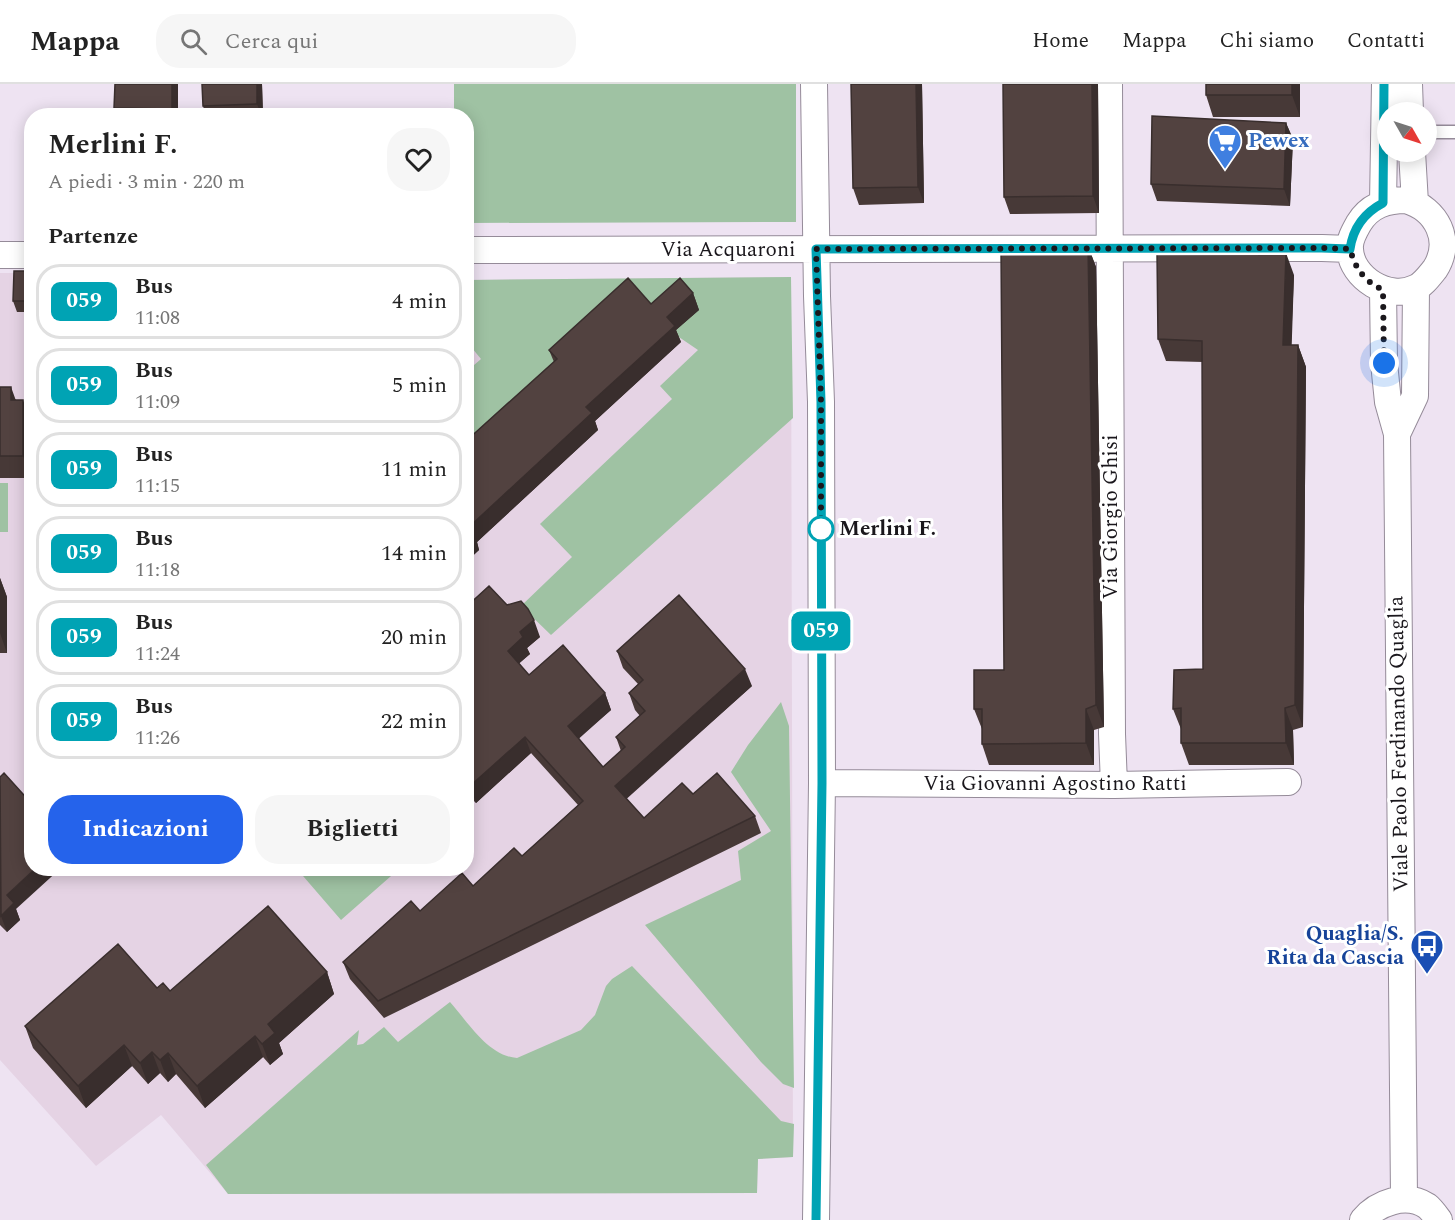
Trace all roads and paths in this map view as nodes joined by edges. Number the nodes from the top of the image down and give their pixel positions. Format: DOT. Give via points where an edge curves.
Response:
graph roads {
  1 [pos="814,84"];
  2 [pos="1110,84"];
  3 [pos="1384,84"];
  4 [pos="1409,84"];
  5 [pos="1410,102"];
  6 [pos="1437,132"];
  7 [pos="1455,132"];
  8 [pos="1413,162"];
  9 [pos="1383,203"];
  10 [pos="1415,203"];
  11 [pos="1449,244"];
  12 [pos="816,249"];
  13 [pos="1350,249"];
  14 [pos="474,250"];
  15 [pos="1111,250"];
  16 [pos="0,255"];
  17 [pos="24,255"];
  18 [pos="1416,288"];
  19 [pos="1383,290"];
  20 [pos="1397,435"];
  21 [pos="1288,782"];
  22 [pos="822,783"];
  23 [pos="1114,785"];
  24 [pos="1404,1198"];
  25 [pos="816,1217"];
  26 [pos="1363,1220"];
  27 [pos="1439,1220"];
  1 -- 12 [label="street"];
  2 -- 15 [label="street, Via Giorgio Ghisi"];
  3 -- 9 [label="street"];
  4 -- 5 [label="street"];
  6 -- 7 [label="lane"];
  8 -- 10 [label="street"];
  9 -- 10 [label="street"];
  9 -- 13 [label="street" via="1364,216"];
  10 -- 11 [label="street" via="1427,209"];
  11 -- 18 [label="street" via="1435,268"];
  12 -- 14 [label="street, Via Acquaroni"];
  12 -- 15 [label="street, Via Acquaroni"];
  12 -- 22 [label="street" via="821,402"];
  13 -- 15 [label="street, Via Acquaroni"];
  13 -- 19 [label="street" via="1361,274"];
  15 -- 23 [label="street, Via Giorgio Ghisi"];
  16 -- 17 [label="street"];
  18 -- 19 [label="street"];
  18 -- 20 [label="street, Viale Paolo Ferdinando Quaglia" via="1415,396"];
  19 -- 20 [label="street, Viale Paolo Ferdinando Quaglia" via="1384,363"];
  20 -- 24 [label="street, Viale Paolo Ferdinando Quaglia"];
  21 -- 23 [label="street, Via Giovanni Agostino Ratti"];
  22 -- 23 [label="street, Via Giovanni Agostino Ratti"];
  22 -- 25 [label="street"];
  24 -- 26 [label="street" via="1380,1205"];
  24 -- 27 [label="street" via="1426,1205"];
}
